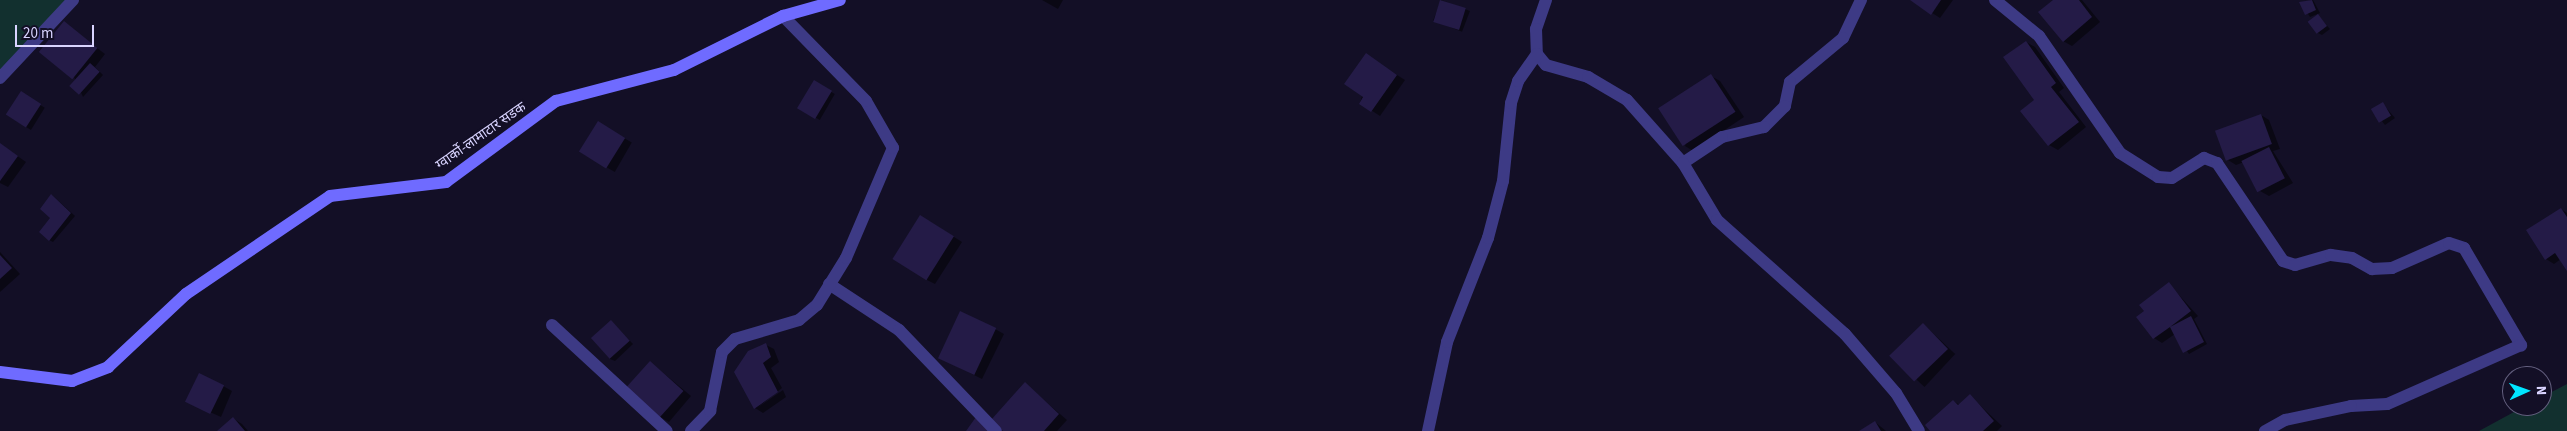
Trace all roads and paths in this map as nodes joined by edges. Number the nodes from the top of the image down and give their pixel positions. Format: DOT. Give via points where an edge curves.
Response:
graph roads {
  1 [pos="73,0"];
  2 [pos="840,0"];
  3 [pos="1546,0"];
  4 [pos="1861,0"];
  5 [pos="1995,0"];
  6 [pos="783,16"];
  7 [pos="1537,54"];
  8 [pos="0,78"];
  9 [pos="1683,163"];
  10 [pos="829,284"];
  11 [pos="552,325"];
  12 [pos="0,372"];
  13 [pos="667,431"];
  14 [pos="691,431"];
  15 [pos="996,431"];
  16 [pos="1428,431"];
  17 [pos="1919,431"];
  18 [pos="2265,431"];
  1 -- 8 [label="street"];
  2 -- 6 [label="main road, ग्वार्को-लामाटार सडक"];
  3 -- 7 [label="street" via="1536,29"];
  4 -- 9 [label="street" via="1843,38 1790,82 1785,106 1764,127 1722,137"];
  5 -- 18 [label="street" via="2039,36 2120,153 2158,177 2172,178 2204,158 2217,163 2283,260 2295,265 2331,255 2352,258 2372,269 2392,268 2449,243 2464,248 2521,345 2387,404 2285,420"];
  6 -- 10 [label="street" via="866,101 893,148 846,258"];
  6 -- 12 [label="main road, ग्वार्को-लामाटार सडक" via="674,70 556,100 446,182 330,196 186,294 108,366 72,381"];
  7 -- 9 [label="street" via="1546,65 1588,77 1627,100"];
  7 -- 16 [label="street" via="1518,81 1511,103 1501,190 1488,238 1447,342"];
  9 -- 17 [label="street" via="1717,220 1845,334 1896,393"];
  10 -- 14 [label="street" via="817,305 799,320 735,339 722,352 710,411"];
  10 -- 15 [label="street" via="899,330"];
  11 -- 13 [label="street"];
}
